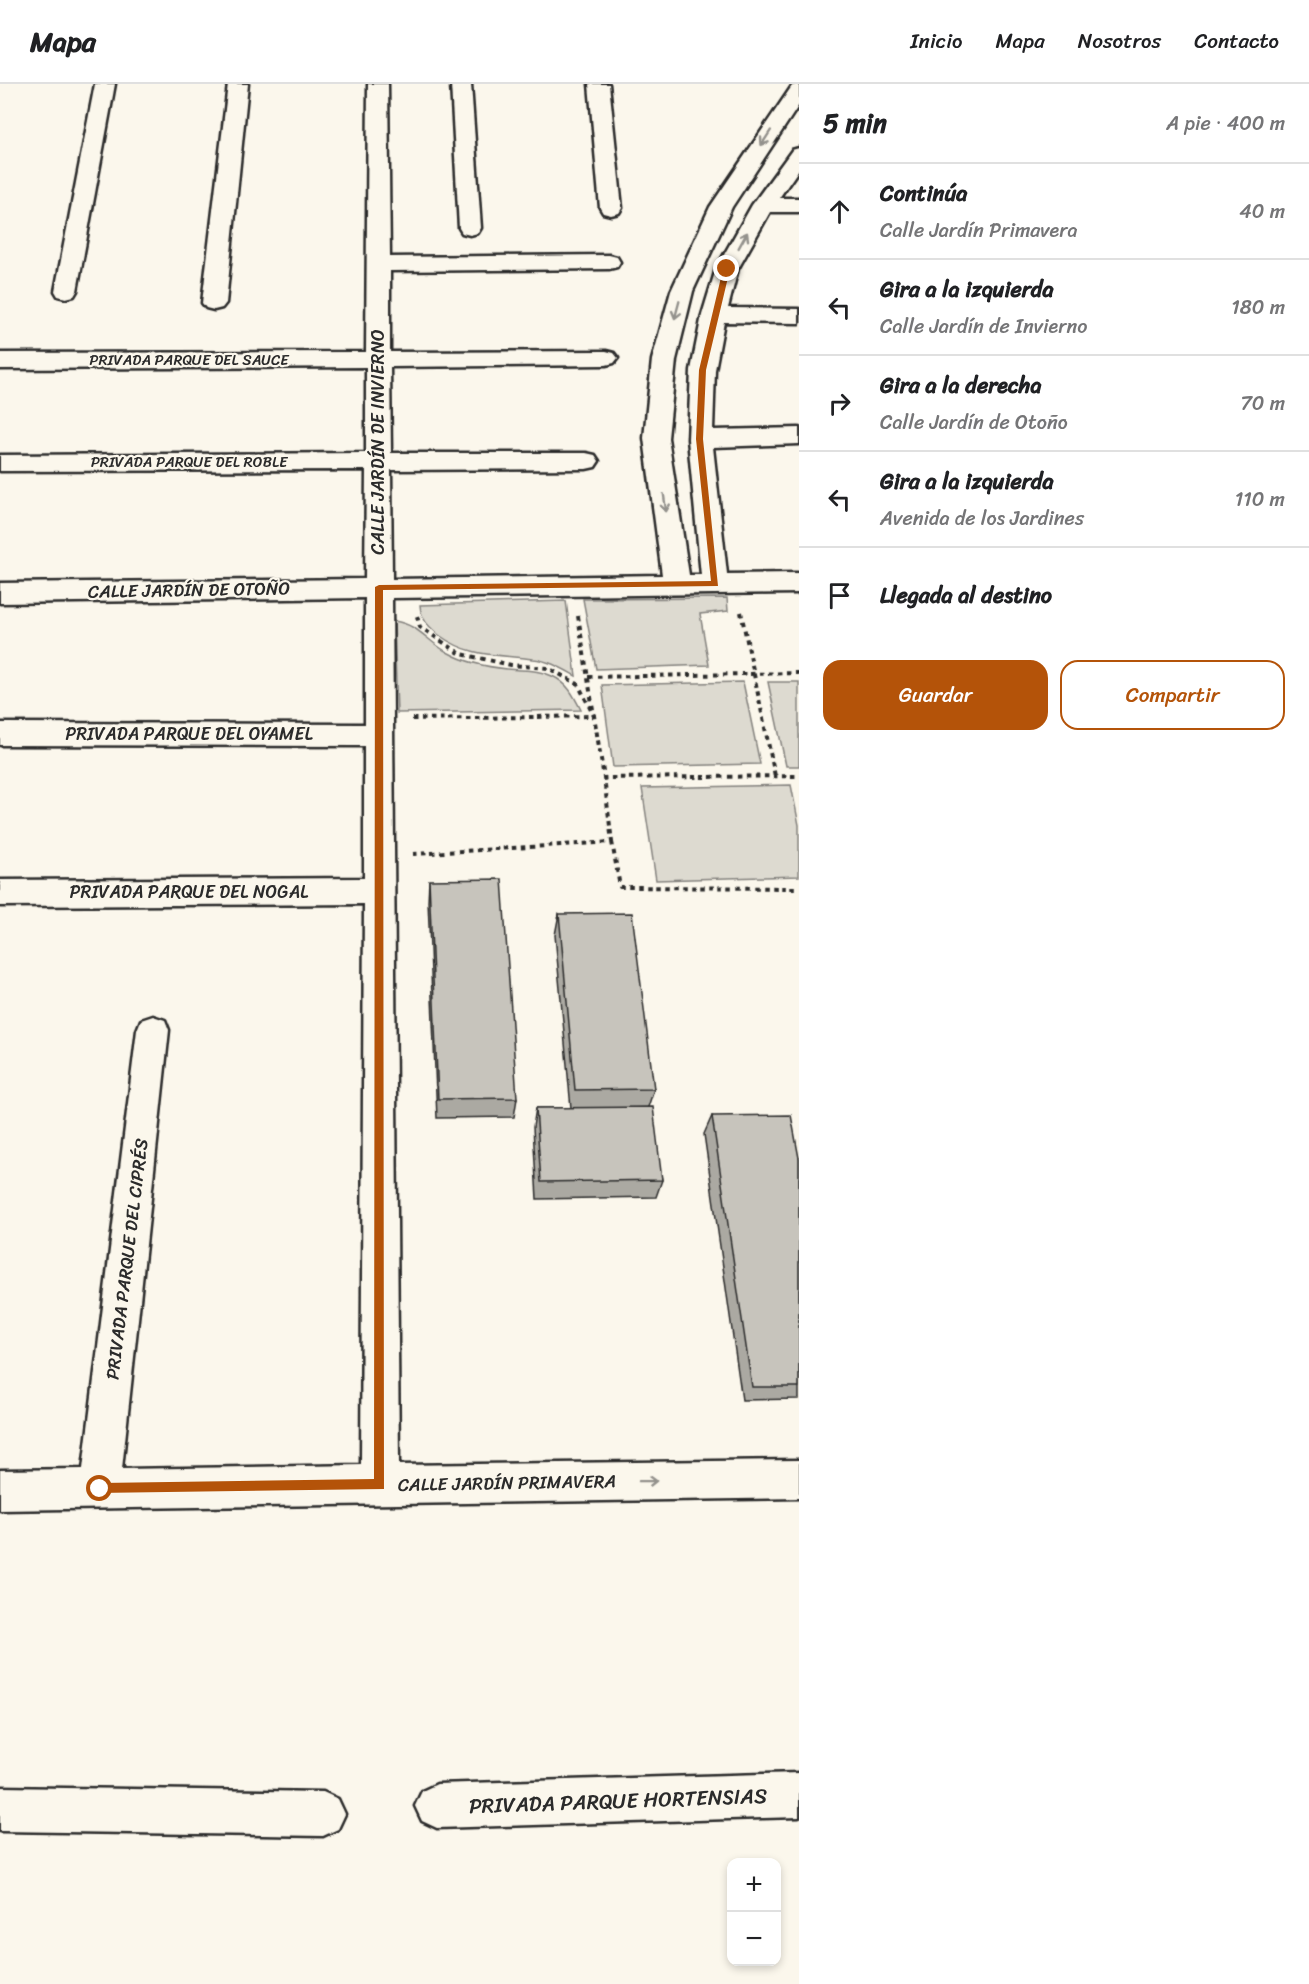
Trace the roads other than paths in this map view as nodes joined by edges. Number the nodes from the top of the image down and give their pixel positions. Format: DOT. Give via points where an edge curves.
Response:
graph roads {
  1 [pos="105,84"];
  2 [pos="238,84"];
  3 [pos="378,84"];
  4 [pos="461,84"];
  5 [pos="599,84"];
  6 [pos="799,90"];
  7 [pos="799,154"];
  8 [pos="763,205"];
  9 [pos="799,205"];
  10 [pos="611,208"];
  11 [pos="470,228"];
  12 [pos="609,262"];
  13 [pos="378,264"];
  14 [pos="66,291"];
  15 [pos="214,303"];
  16 [pos="714,315"];
  17 [pos="799,316"];
  18 [pos="606,358"];
  19 [pos="378,359"];
  20 [pos="0,361"];
  21 [pos="799,436"];
  22 [pos="700,439"];
  23 [pos="586,461"];
  24 [pos="378,462"];
  25 [pos="0,463"];
  26 [pos="799,583"];
  27 [pos="677,584"];
  28 [pos="716,584"];
  29 [pos="379,587"];
  30 [pos="0,593"];
  31 [pos="379,727"];
  32 [pos="0,734"];
  33 [pos="379,891"];
  34 [pos="0,893"];
  35 [pos="153,1030"];
  36 [pos="799,1479"];
  37 [pos="380,1485"];
  38 [pos="100,1489"];
  39 [pos="0,1490"];
  40 [pos="799,1796"];
  41 [pos="437,1806"];
  42 [pos="0,1809"];
  43 [pos="323,1814"];
  1 -- 14 [label="street"];
  2 -- 15 [label="street"];
  3 -- 13 [label="street, CALLE JARDÍN DE INVIERNO"];
  4 -- 11 [label="street"];
  5 -- 10 [label="street"];
  6 -- 27 [label="street, one-way" via="721,207 682,291 664,360 656,438"];
  7 -- 8 [label="street"];
  8 -- 9 [label="street"];
  16 -- 8 [label="street, one-way" via="727,269"];
  12 -- 13 [label="street"];
  13 -- 19 [label="street, CALLE JARDÍN DE INVIERNO"];
  16 -- 17 [label="street"];
  16 -- 22 [label="street" via="703,370"];
  18 -- 19 [label="street, PRIVADA PARQUE DEL SAUCE"];
  19 -- 20 [label="street, PRIVADA PARQUE DEL SAUCE"];
  19 -- 24 [label="street, CALLE JARDÍN DE INVIERNO"];
  21 -- 22 [label="street"];
  22 -- 28 [label="street"];
  23 -- 24 [label="street, PRIVADA PARQUE DEL ROBLE"];
  24 -- 25 [label="street, PRIVADA PARQUE DEL ROBLE"];
  24 -- 29 [label="street, CALLE JARDÍN DE INVIERNO"];
  26 -- 28 [label="street"];
  27 -- 28 [label="street"];
  27 -- 29 [label="street"];
  29 -- 30 [label="street, CALLE JARDÍN DE OTOÑO"];
  29 -- 31 [label="street, CALLE JARDÍN DE INVIERNO"];
  31 -- 32 [label="street, PRIVADA PARQUE DEL OYAMEL"];
  31 -- 33 [label="street, CALLE JARDÍN DE INVIERNO"];
  33 -- 34 [label="street, PRIVADA PARQUE DEL NOGAL"];
  33 -- 37 [label="street, CALLE JARDÍN DE INVIERNO"];
  35 -- 38 [label="street, PRIVADA PARQUE DEL CIPRÉS"];
  37 -- 36 [label="street, CALLE JARDÍN PRIMAVERA, one-way"];
  37 -- 38 [label="street, CALLE JARDÍN PRIMAVERA"];
  38 -- 39 [label="street, CALLE JARDÍN PRIMAVERA"];
  40 -- 41 [label="street, PRIVADA PARQUE HORTENSIAS"];
  42 -- 43 [label="street"];
}
